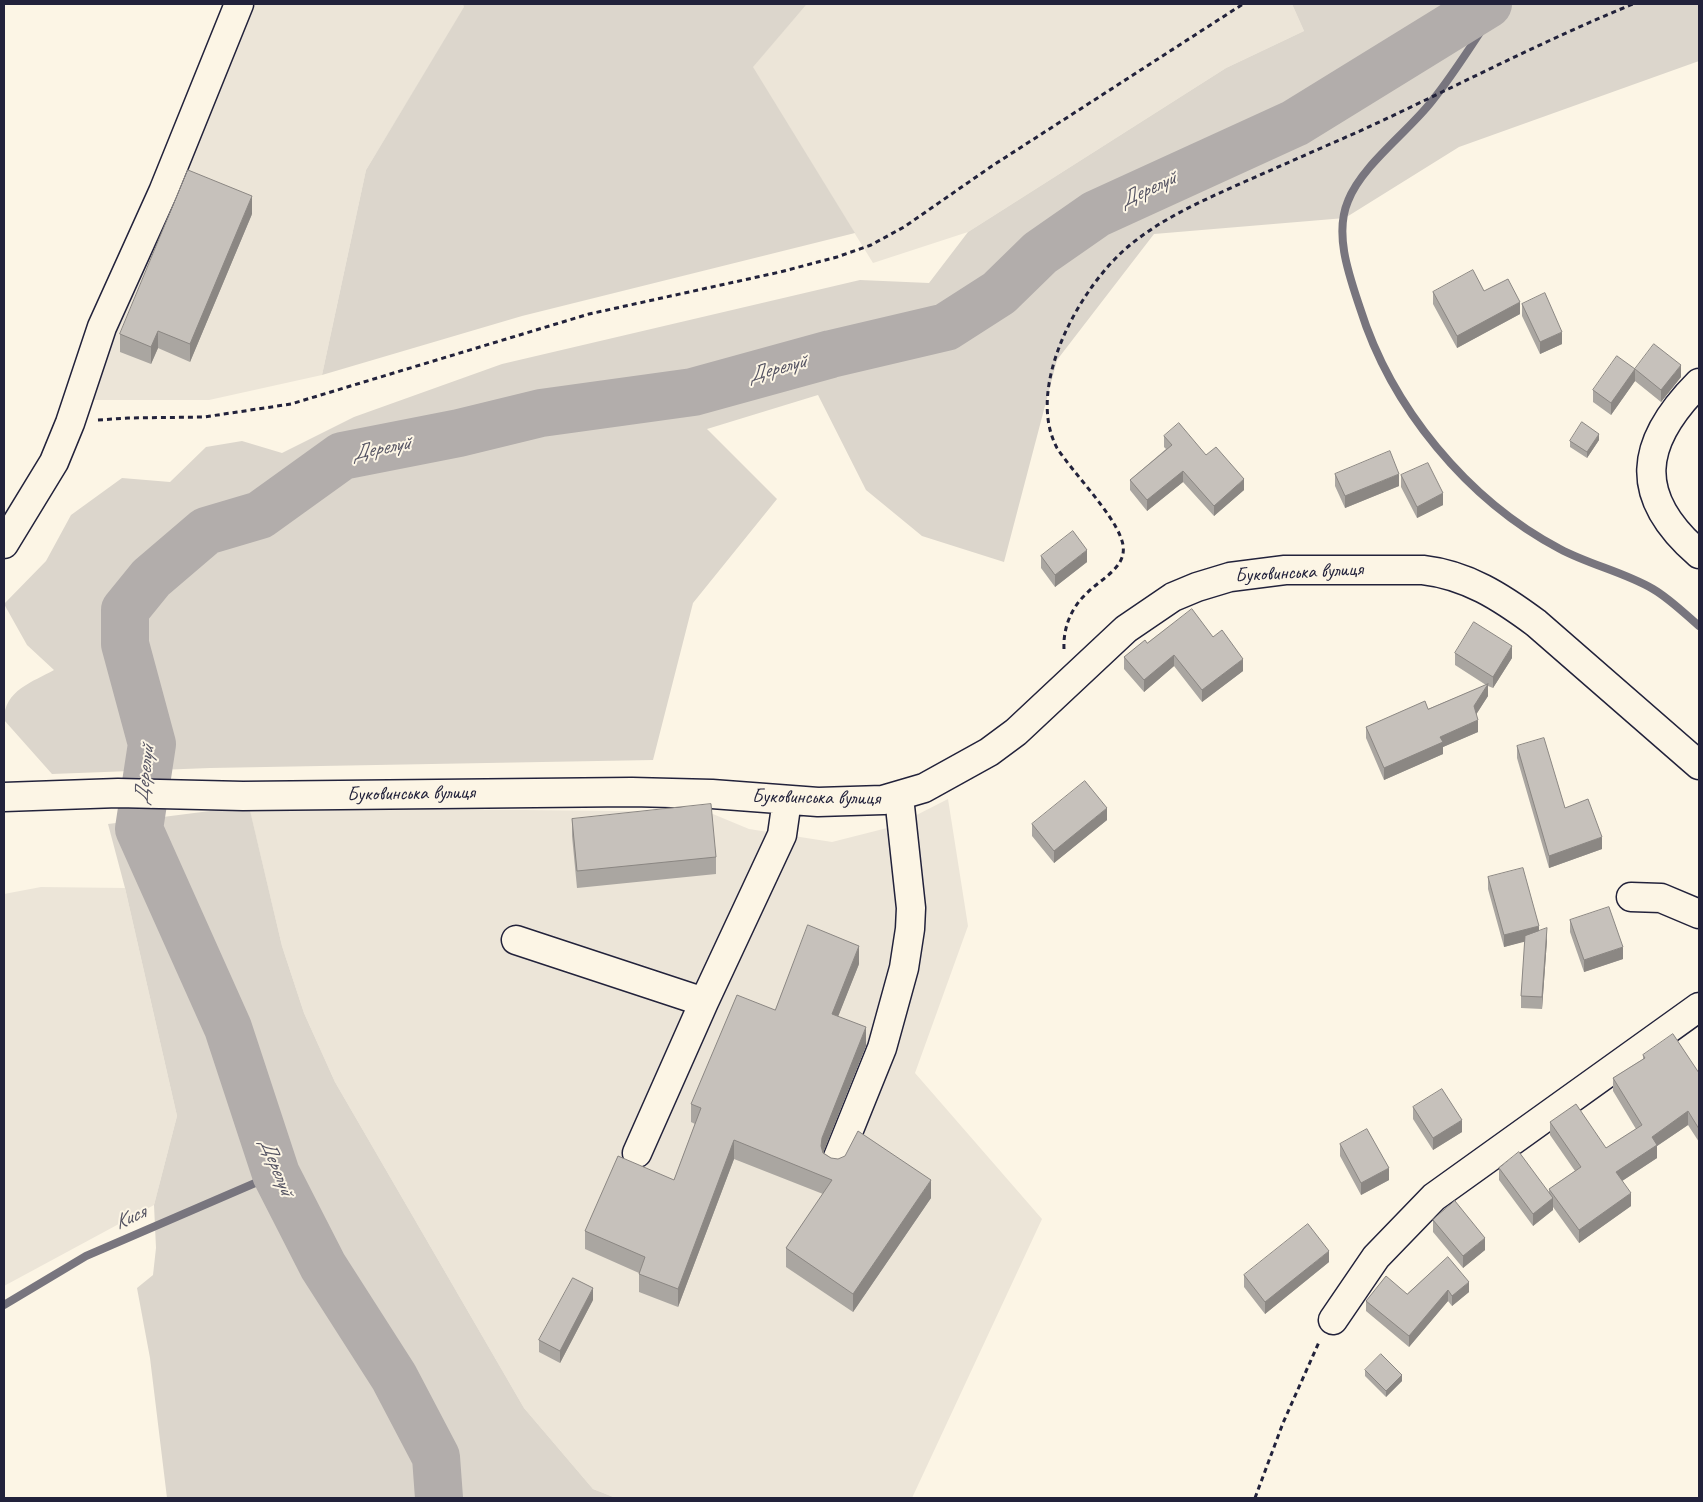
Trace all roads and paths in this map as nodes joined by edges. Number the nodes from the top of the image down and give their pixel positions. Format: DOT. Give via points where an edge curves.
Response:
graph roads {
  1 [pos="239,4"];
  2 [pos="1243,4"];
  3 [pos="1633,4"];
  4 [pos="1699,382"];
  5 [pos="70,423"];
  6 [pos="4,544"];
  7 [pos="1699,554"];
  8 [pos="1067,683"];
  9 [pos="1699,766"];
  10 [pos="4,797"];
  11 [pos="899,797"];
  12 [pos="787,800"];
  13 [pos="1631,897"];
  14 [pos="1699,914"];
  15 [pos="516,940"];
  16 [pos="704,1002"];
  17 [pos="1699,1007"];
  18 [pos="636,1153"];
  19 [pos="836,1162"];
  20 [pos="1333,1320"];
  21 [pos="1255,1498"];
  1 -- 5 [label="street" via="163,192 102,327"];
  2 -- 5 [label="path" via="992,166 904,227 871,245 837,257 589,314 291,404 204,417"];
  3 -- 8 [label="path" via="1194,204 1145,233 1107,266 1088,289 1064,335 1053,370 1046,412 1050,436 1056,448 1115,525 1125,548 1116,569 1086,593 1071,614 1064,642"];
  4 -- 7 [label="street" via="1663,430 1654,451 1651,471 1661,510 1679,536"];
  5 -- 6 [label="street" via="54,462"];
  8 -- 9 [label="street, Буковинська вулиця" via="1148,612 1173,597 1213,581 1284,570 1434,572 1470,582 1522,612"];
  8 -- 11 [label="street, Буковинська вулиця" via="1016,732 989,752 936,783"];
  10 -- 12 [label="street, Буковинська вулиця" via="118,793 243,796 632,792"];
  11 -- 12 [label="street, Буковинська вулиця" via="840,802"];
  11 -- 19 [label="street" via="911,908 904,968 882,1048"];
  12 -- 16 [label="street" via="782,835"];
  13 -- 14 [label="street" via="1661,898"];
  15 -- 16 [label="street"];
  16 -- 18 [label="street"];
  17 -- 20 [label="street" via="1434,1197 1376,1257"];
  20 -- 21 [label="path" via="1306,1368"];
}
